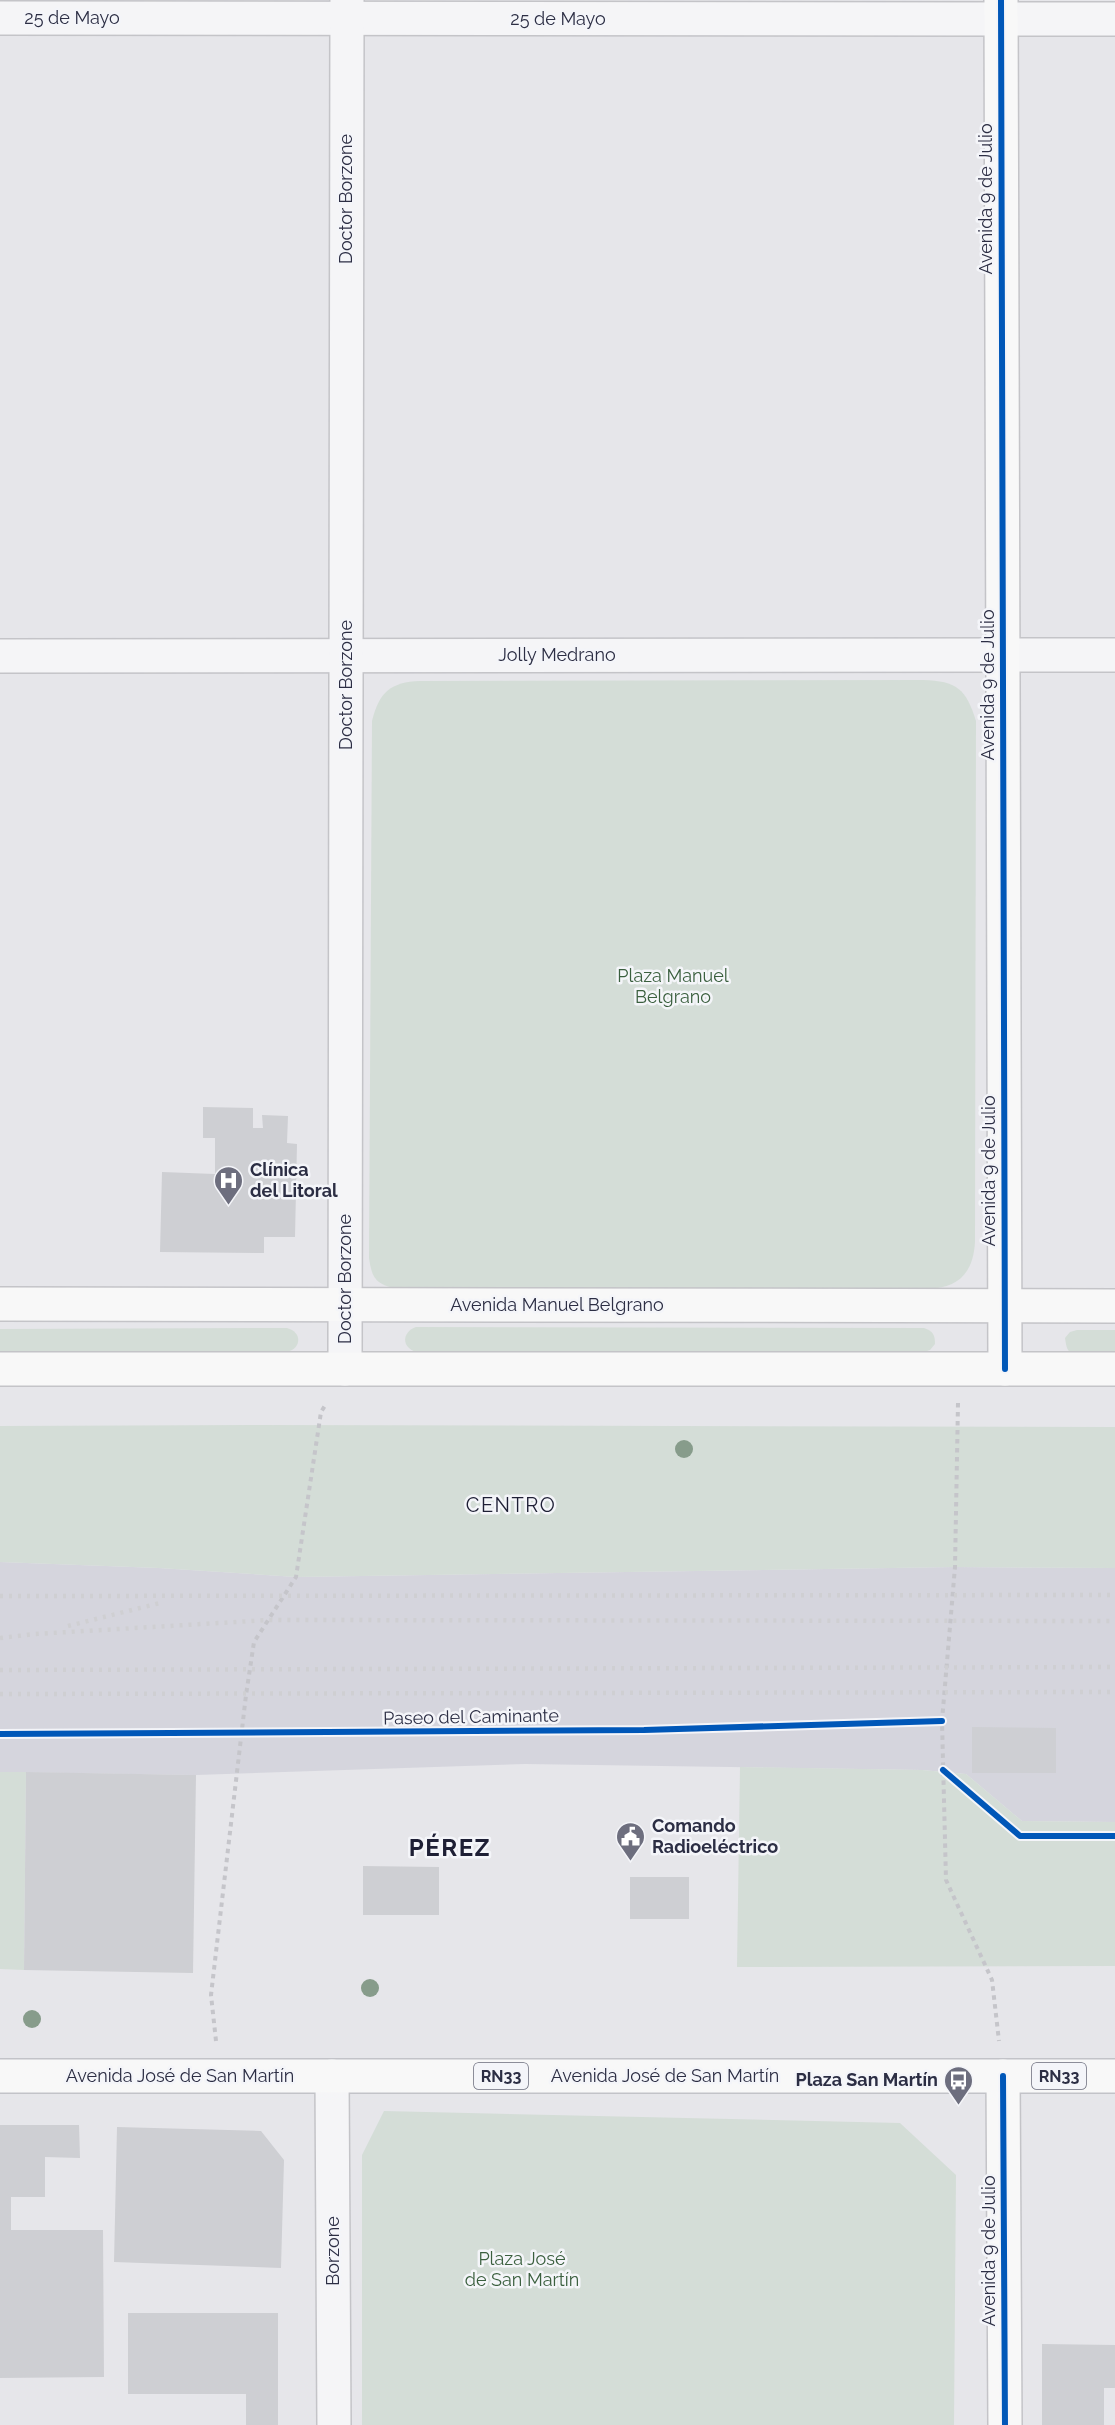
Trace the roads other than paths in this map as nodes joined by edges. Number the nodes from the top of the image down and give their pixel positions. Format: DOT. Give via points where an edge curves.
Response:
graph roads {
  1 [pos="347,9"];
  2 [pos="1001,10"];
  3 [pos="0,18"];
  4 [pos="1115,19"];
  5 [pos="1002,655"];
  6 [pos="1115,655"];
  7 [pos="0,656"];
  8 [pos="345,656"];
  9 [pos="0,1305"];
  10 [pos="345,1305"];
  11 [pos="1005,1306"];
  12 [pos="1115,1306"];
  13 [pos="0,1369"];
  14 [pos="345,1369"];
  15 [pos="1005,1369"];
  16 [pos="1115,1369"];
  17 [pos="0,2076"];
  18 [pos="332,2076"];
  19 [pos="1003,2076"];
  20 [pos="1115,2076"];
  21 [pos="334,2425"];
  22 [pos="1005,2425"];
  1 -- 2 [label="street, 25 de Mayo"];
  1 -- 3 [label="street, 25 de Mayo"];
  1 -- 8 [label="street, Doctor Borzone"];
  2 -- 4 [label="street, 25 de Mayo"];
  2 -- 5 [label="main road, Avenida 9 de Julio"];
  5 -- 6 [label="street, Jolly Medrano"];
  5 -- 8 [label="street, Jolly Medrano"];
  5 -- 11 [label="main road, Avenida 9 de Julio"];
  7 -- 8 [label="street, Jolly Medrano"];
  8 -- 10 [label="street, Doctor Borzone"];
  9 -- 10 [label="main road, Avenida Manuel Belgrano"];
  10 -- 11 [label="main road, Avenida Manuel Belgrano"];
  10 -- 14 [label="street, Doctor Borzone"];
  11 -- 12 [label="main road, Avenida Manuel Belgrano"];
  11 -- 15 [label="main road, Avenida 9 de Julio"];
  13 -- 14 [label="main road"];
  14 -- 15 [label="main road"];
  15 -- 16 [label="main road"];
  17 -- 18 [label="main road, Avenida José de San Martín / RN33"];
  18 -- 19 [label="main road, Avenida José de San Martín / RN33"];
  18 -- 21 [label="street, Borzone"];
  19 -- 20 [label="main road, Avenida José de San Martín / RN33"];
  19 -- 22 [label="main road, Avenida 9 de Julio"];
}
